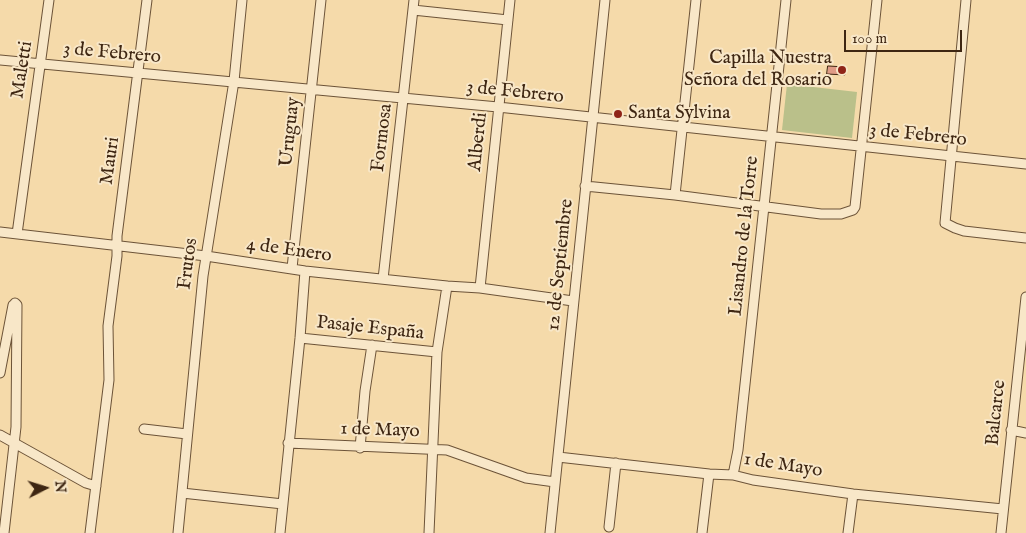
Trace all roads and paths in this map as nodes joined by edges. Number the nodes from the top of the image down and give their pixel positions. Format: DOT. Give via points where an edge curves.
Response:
graph roads {
  1 [pos="49,0"];
  2 [pos="147,0"];
  3 [pos="242,0"];
  4 [pos="321,0"];
  5 [pos="510,0"];
  6 [pos="605,0"];
  7 [pos="696,0"];
  8 [pos="786,0"];
  9 [pos="877,0"];
  10 [pos="966,0"];
  11 [pos="414,5"];
  12 [pos="508,20"];
  13 [pos="0,60"];
  14 [pos="40,64"];
  15 [pos="139,72"];
  16 [pos="234,82"];
  17 [pos="312,88"];
  18 [pos="404,98"];
  19 [pos="498,107"];
  20 [pos="592,118"];
  21 [pos="681,126"];
  22 [pos="772,136"];
  23 [pos="862,146"];
  24 [pos="950,156"];
  25 [pos="1026,164"];
  26 [pos="585,186"];
  27 [pos="675,195"];
  28 [pos="764,206"];
  29 [pos="0,232"];
  30 [pos="17,234"];
  31 [pos="1026,238"];
  32 [pos="118,247"];
  33 [pos="206,256"];
  34 [pos="292,268"];
  35 [pos="305,270"];
  36 [pos="383,279"];
  37 [pos="446,286"];
  38 [pos="480,288"];
  39 [pos="1026,297"];
  40 [pos="573,301"];
  41 [pos="1025,310"];
  42 [pos="300,338"];
  43 [pos="372,345"];
  44 [pos="437,352"];
  45 [pos="0,373"];
  46 [pos="144,430"];
  47 [pos="1011,430"];
  48 [pos="1026,433"];
  49 [pos="187,434"];
  50 [pos="0,435"];
  51 [pos="288,443"];
  52 [pos="14,444"];
  53 [pos="360,448"];
  54 [pos="433,449"];
  55 [pos="558,457"];
  56 [pos="616,463"];
  57 [pos="709,474"];
  58 [pos="733,475"];
  59 [pos="555,482"];
  60 [pos="96,486"];
  61 [pos="182,493"];
  62 [pos="853,494"];
  63 [pos="283,504"];
  64 [pos="1003,509"];
  65 [pos="609,527"];
  66 [pos="4,533"];
  67 [pos="90,533"];
  68 [pos="178,533"];
  69 [pos="280,533"];
  70 [pos="429,533"];
  71 [pos="550,533"];
  72 [pos="702,533"];
  73 [pos="848,533"];
  74 [pos="1000,533"];
  1 -- 14 [label="street, Maletti"];
  2 -- 15 [label="street, Mauri"];
  3 -- 16 [label="street, Frutos"];
  4 -- 17 [label="street, Uruguay"];
  5 -- 12 [label="street, Alberdi"];
  6 -- 20 [label="street, 12 de Septiembre"];
  7 -- 21 [label="street"];
  8 -- 22 [label="street, Lisandro de la Torre"];
  9 -- 23 [label="street"];
  10 -- 24 [label="street"];
  11 -- 12 [label="street"];
  11 -- 18 [label="street, Formosa"];
  12 -- 19 [label="street, Alberdi"];
  13 -- 14 [label="street, 3 de Febrero"];
  14 -- 15 [label="street, 3 de Febrero"];
  14 -- 30 [label="street, Maletti"];
  15 -- 16 [label="street, 3 de Febrero"];
  15 -- 32 [label="street, Mauri"];
  16 -- 17 [label="street, 3 de Febrero"];
  16 -- 33 [label="street, Frutos"];
  17 -- 18 [label="street, 3 de Febrero"];
  17 -- 34 [label="street, Uruguay"];
  18 -- 19 [label="street, 3 de Febrero"];
  18 -- 36 [label="street, Formosa"];
  19 -- 20 [label="street, 3 de Febrero"];
  19 -- 38 [label="street, Alberdi"];
  20 -- 21 [label="street, 3 de Febrero"];
  20 -- 26 [label="street, 12 de Septiembre"];
  21 -- 22 [label="street, 3 de Febrero"];
  21 -- 27 [label="street"];
  22 -- 23 [label="street, 3 de Febrero"];
  22 -- 28 [label="street, Lisandro de la Torre"];
  23 -- 24 [label="street, 3 de Febrero"];
  23 -- 28 [label="street" via="855,206 849,212 828,214"];
  24 -- 25 [label="street, 3 de Febrero"];
  24 -- 31 [label="street" via="944,220 948,225 964,231"];
  26 -- 27 [label="street"];
  26 -- 40 [label="street, 12 de Septiembre"];
  27 -- 28 [label="street"];
  28 -- 58 [label="street, Lisandro de la Torre"];
  29 -- 30 [label="street, 4 de Enero"];
  30 -- 32 [label="street, 4 de Enero"];
  32 -- 33 [label="street, 4 de Enero"];
  32 -- 60 [label="street, Mauri" via="108,326 110,380"];
  33 -- 34 [label="street, 4 de Enero"];
  33 -- 49 [label="street, Frutos"];
  34 -- 35 [label="street, 4 de Enero"];
  35 -- 36 [label="street, 4 de Enero"];
  35 -- 42 [label="street"];
  36 -- 37 [label="street, 4 de Enero"];
  37 -- 38 [label="street, 4 de Enero"];
  37 -- 44 [label="street"];
  38 -- 40 [label="street, 4 de Enero"];
  39 -- 41 [label="street, Balcarce"];
  40 -- 55 [label="street, 12 de Septiembre"];
  41 -- 47 [label="street, Balcarce"];
  42 -- 43 [label="street, Pasaje España"];
  42 -- 51 [label="street"];
  43 -- 44 [label="street, Pasaje España"];
  43 -- 53 [label="street" via="364,390"];
  44 -- 54 [label="street"];
  45 -- 52 [label="street" via="15,303"];
  46 -- 49 [label="street"];
  47 -- 48 [label="street"];
  47 -- 64 [label="street, Balcarce"];
  49 -- 61 [label="street, Frutos"];
  50 -- 52 [label="street"];
  51 -- 53 [label="street, 1 de Mayo"];
  51 -- 63 [label="street"];
  52 -- 60 [label="street"];
  52 -- 66 [label="street"];
  53 -- 54 [label="street, 1 de Mayo"];
  54 -- 59 [label="street, 1 de Mayo" via="454,452 526,478"];
  54 -- 70 [label="street"];
  55 -- 56 [label="street, 1 de Mayo"];
  55 -- 59 [label="street, 12 de Septiembre"];
  56 -- 57 [label="street, 1 de Mayo"];
  56 -- 65 [label="street"];
  57 -- 58 [label="street, 1 de Mayo"];
  57 -- 72 [label="street"];
  58 -- 62 [label="street, 1 de Mayo"];
  59 -- 71 [label="street, 12 de Septiembre"];
  60 -- 67 [label="street, Mauri"];
  61 -- 63 [label="street"];
  61 -- 68 [label="street, Frutos"];
  62 -- 64 [label="street, 1 de Mayo"];
  62 -- 73 [label="street"];
  63 -- 69 [label="street"];
  64 -- 74 [label="street, Balcarce"];
}
